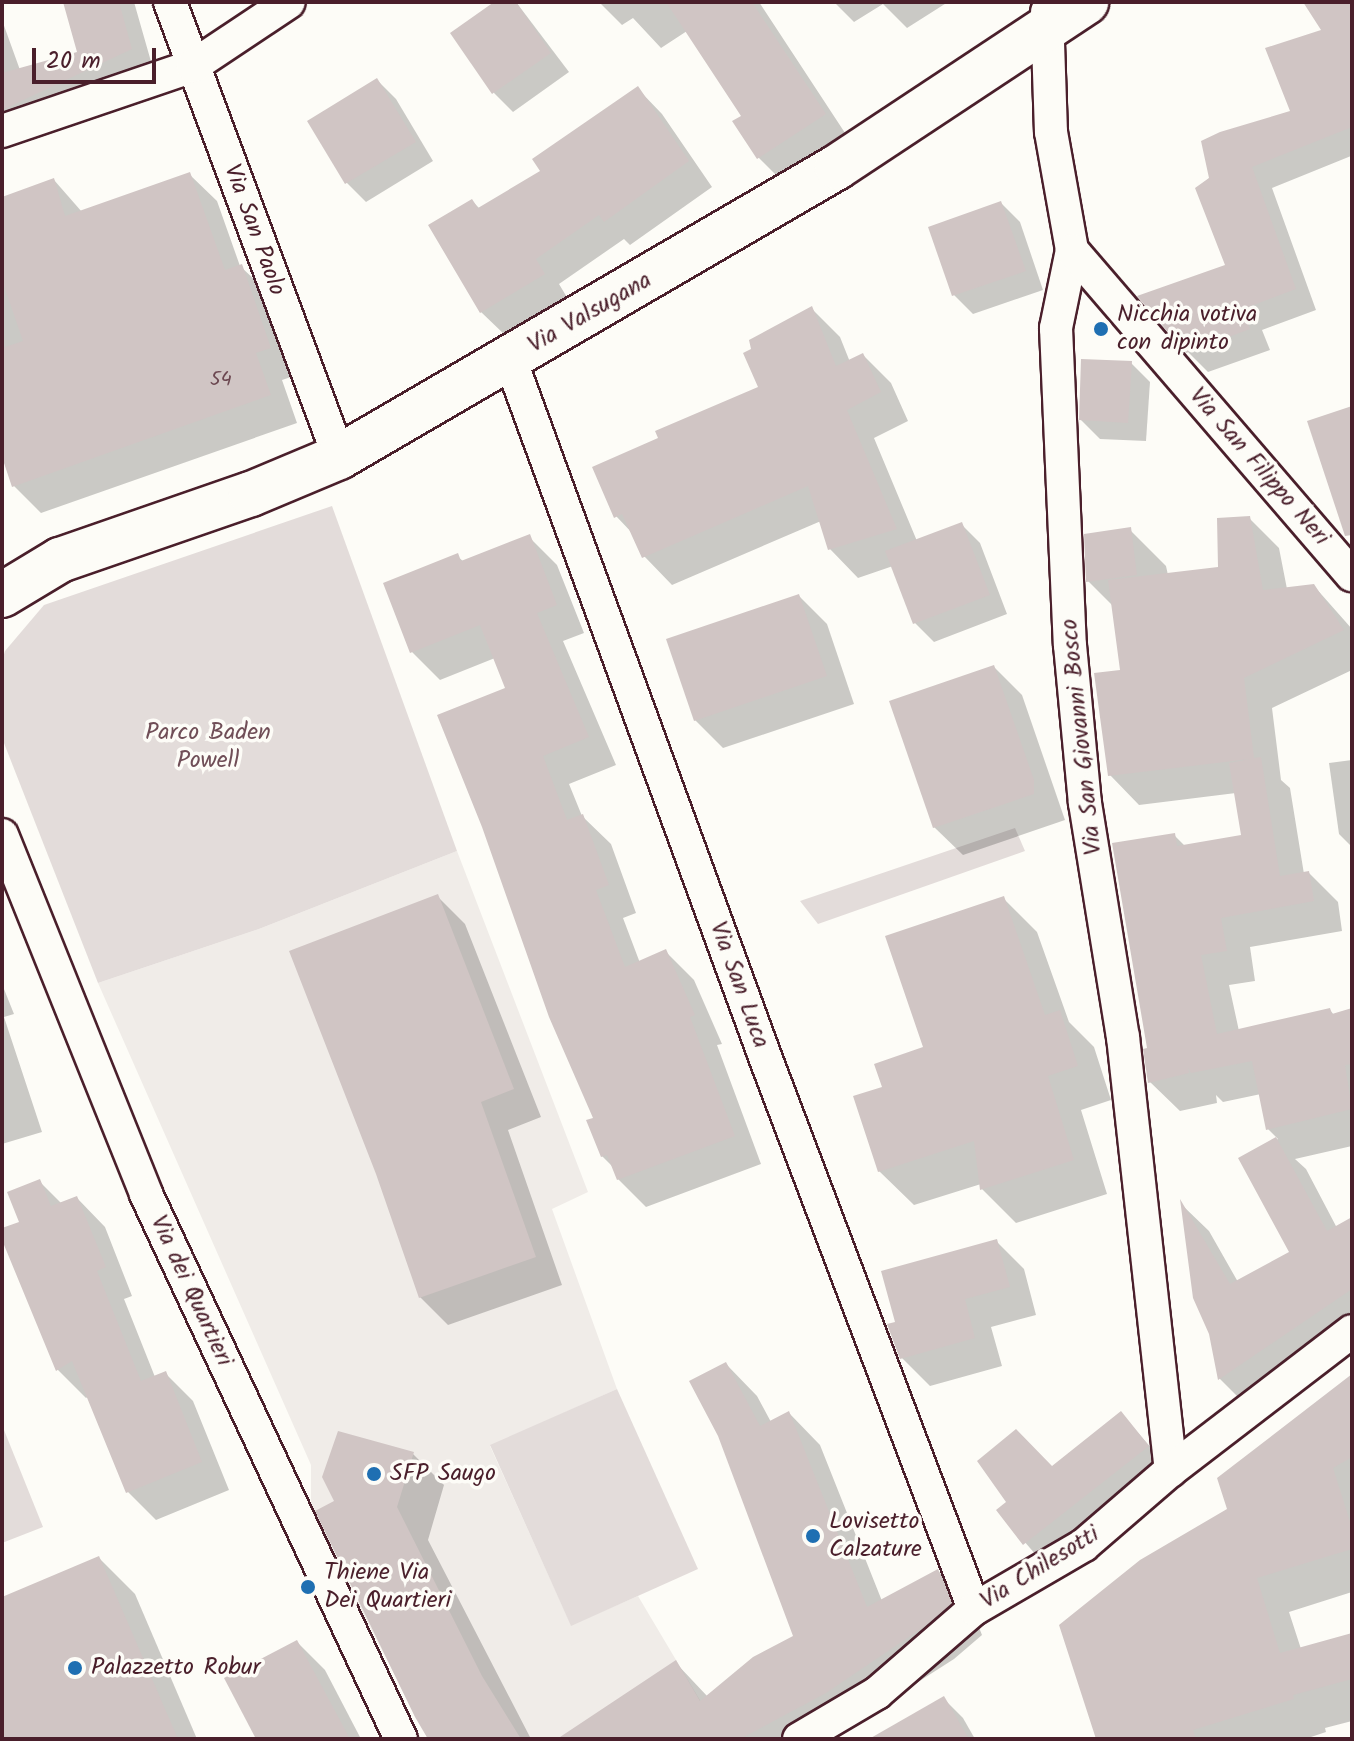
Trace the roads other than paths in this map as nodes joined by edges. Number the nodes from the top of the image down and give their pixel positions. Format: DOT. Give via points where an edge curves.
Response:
graph roads {
  1 [pos="170,2"];
  2 [pos="289,2"];
  3 [pos="1086,2"];
  4 [pos="1047,14"];
  5 [pos="193,66"];
  6 [pos="2,131"];
  7 [pos="1072,250"];
  8 [pos="510,359"];
  9 [pos="339,457"];
  10 [pos="60,560"];
  11 [pos="1348,562"];
  12 [pos="2,564"];
  13 [pos="2,595"];
  14 [pos="2,835"];
  15 [pos="1352,1331"];
  16 [pos="1171,1470"];
  17 [pos="974,1609"];
  18 [pos="401,1739"];
  19 [pos="799,1739"];
  1 -- 5 [label="street, Via San Paolo"];
  2 -- 5 [label="street"];
  3 -- 4 [label="main road, Via Valsugana"];
  4 -- 7 [label="street, Via San Giovanni Bosco" via="1051,132"];
  4 -- 8 [label="main road, Via Valsugana" via="912,120"];
  5 -- 6 [label="street"];
  5 -- 9 [label="street, Via San Paolo"];
  7 -- 11 [label="street, Via San Filippo Neri"];
  7 -- 16 [label="street, Via San Giovanni Bosco" via="1056,328 1070,645 1085,803 1123,1037"];
  8 -- 9 [label="main road, Via Valsugana"];
  8 -- 17 [label="street, Via San Luca"];
  9 -- 10 [label="main road, Via Valsugana" via="251,494"];
  10 -- 12 [label="main road, Via Valsugana"];
  10 -- 13 [label="main road, Via Valsugana"];
  14 -- 18 [label="street, Via dei Quartieri" via="146,1194"];
  15 -- 16 [label="street, Via Chilesotti"];
  16 -- 17 [label="street, Via Chilesotti" via="1084,1545"];
  17 -- 19 [label="street, Via Chilesotti" via="877,1693"];
}
